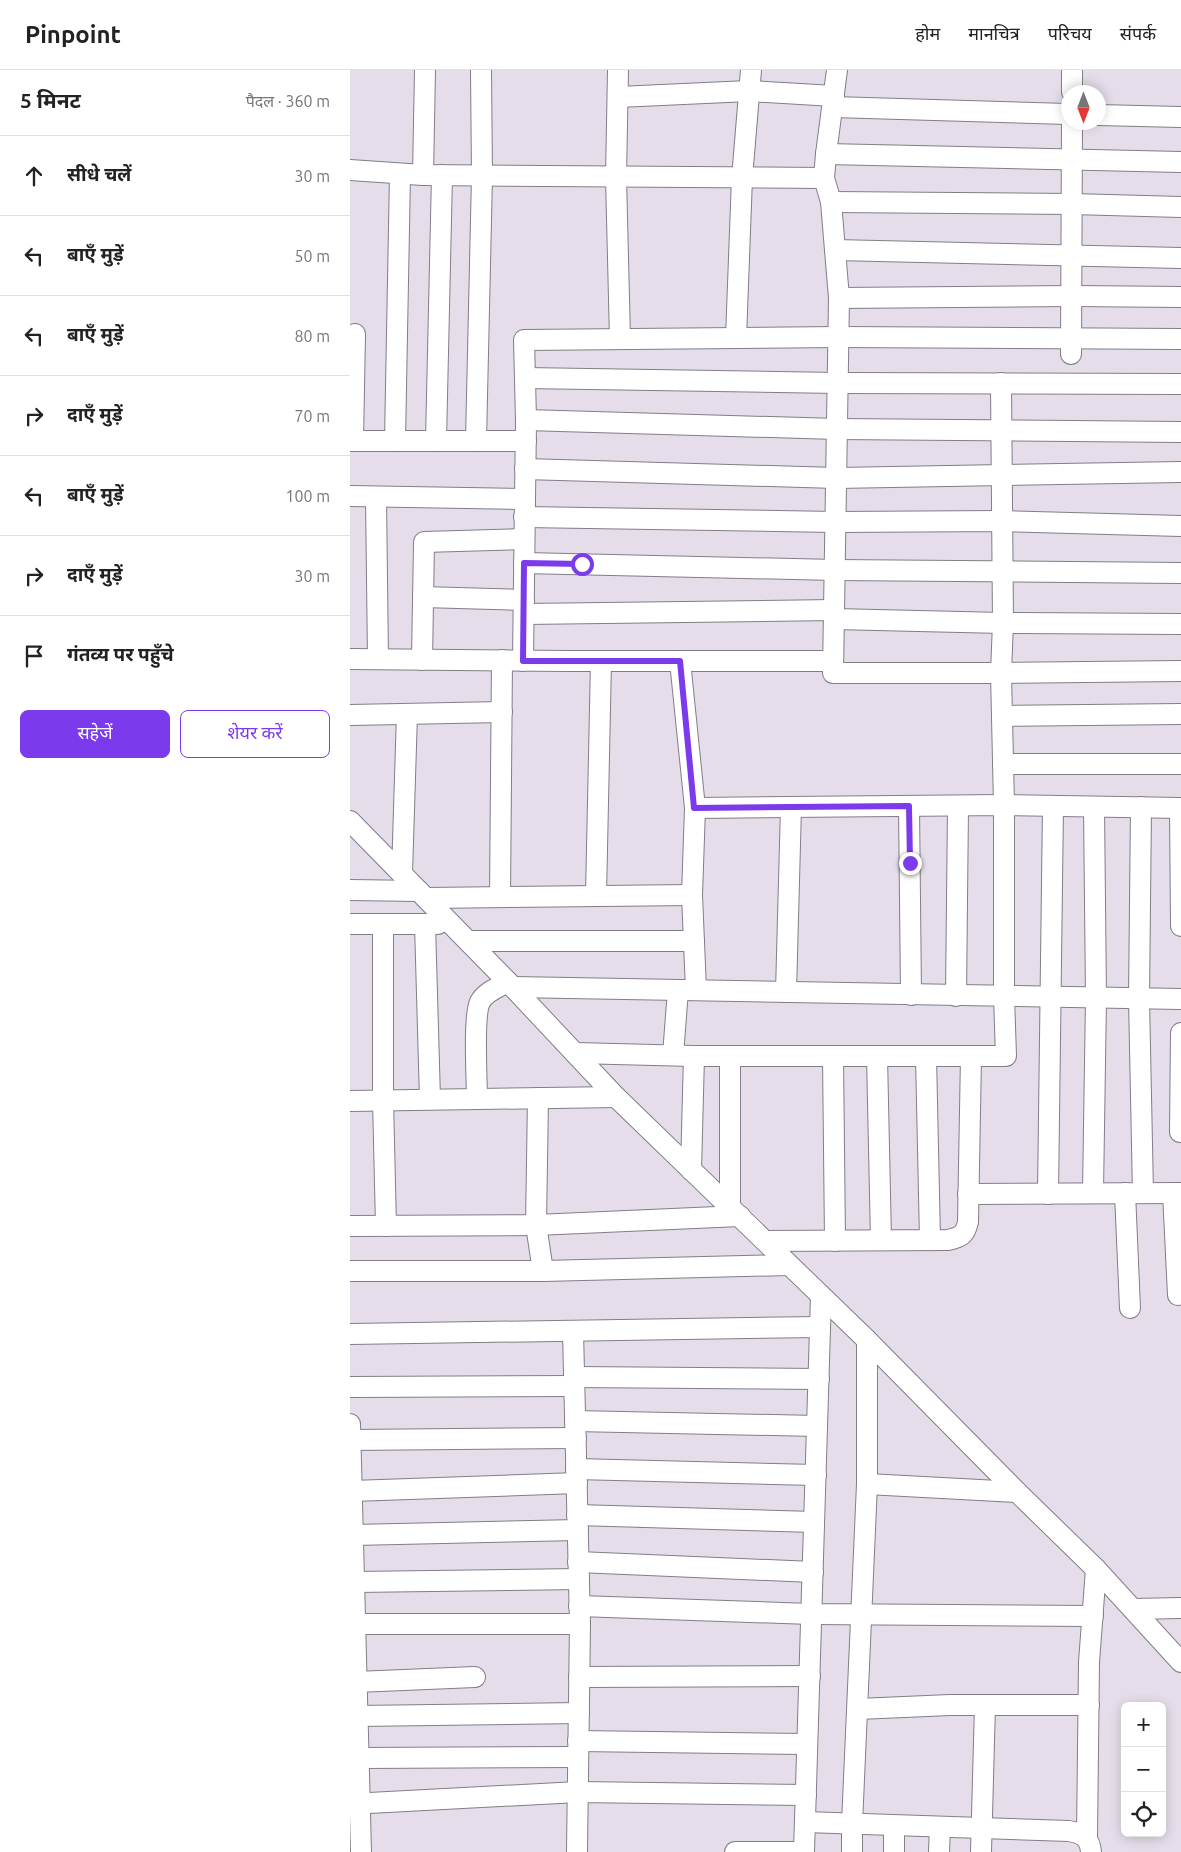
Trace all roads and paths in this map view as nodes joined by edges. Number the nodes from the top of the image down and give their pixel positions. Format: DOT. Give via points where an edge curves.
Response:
graph roads {
  1 [pos="425,70"];
  2 [pos="481,70"];
  3 [pos="618,70"];
  4 [pos="751,70"];
  5 [pos="837,70"];
  6 [pos="1072,70"];
  7 [pos="1072,85"];
  8 [pos="749,91"];
  9 [pos="618,97"];
  10 [pos="833,102"];
  11 [pos="1061,114"];
  12 [pos="1106,115"];
  13 [pos="1181,117"];
  14 [pos="1072,130"];
  15 [pos="826,154"];
  16 [pos="1072,160"];
  17 [pos="1181,162"];
  18 [pos="350,170"];
  19 [pos="400,174"];
  20 [pos="433,175"];
  21 [pos="482,176"];
  22 [pos="616,177"];
  23 [pos="742,178"];
  24 [pos="824,178"];
  25 [pos="831,202"];
  26 [pos="1072,204"];
  27 [pos="1181,206"];
  28 [pos="835,250"];
  29 [pos="1072,256"];
  30 [pos="1181,258"];
  31 [pos="1072,296"];
  32 [pos="1181,297"];
  33 [pos="839,298"];
  34 [pos="355,334"];
  35 [pos="839,337"];
  36 [pos="736,338"];
  37 [pos="1181,338"];
  38 [pos="620,339"];
  39 [pos="1071,346"];
  40 [pos="352,373"];
  41 [pos="526,378"];
  42 [pos="838,383"];
  43 [pos="1001,383"];
  44 [pos="1181,384"];
  45 [pos="526,420"];
  46 [pos="837,429"];
  47 [pos="1000,430"];
  48 [pos="1181,432"];
  49 [pos="352,441"];
  50 [pos="395,441"];
  51 [pos="436,441"];
  52 [pos="476,441"];
  53 [pos="526,441"];
  54 [pos="525,469"];
  55 [pos="1181,472"];
  56 [pos="1001,476"];
  57 [pos="836,478"];
  58 [pos="350,496"];
  59 [pos="376,496"];
  60 [pos="524,508"];
  61 [pos="1002,521"];
  62 [pos="836,522"];
  63 [pos="1181,526"];
  64 [pos="524,539"];
  65 [pos="524,563"];
  66 [pos="835,570"];
  67 [pos="1002,570"];
  68 [pos="1181,573"];
  69 [pos="423,597"];
  70 [pos="524,607"];
  71 [pos="834,614"];
  72 [pos="1003,623"];
  73 [pos="1181,624"];
  74 [pos="350,659"];
  75 [pos="378,659"];
  76 [pos="422,660"];
  77 [pos="502,660"];
  78 [pos="523,661"];
  79 [pos="601,661"];
  80 [pos="680,661"];
  81 [pos="833,661"];
  82 [pos="1181,671"];
  83 [pos="1001,673"];
  84 [pos="502,712"];
  85 [pos="407,714"];
  86 [pos="1181,714"];
  87 [pos="350,715"];
  88 [pos="1002,716"];
  89 [pos="1003,764"];
  90 [pos="1181,764"];
  91 [pos="1004,805"];
  92 [pos="909,806"];
  93 [pos="958,806"];
  94 [pos="1053,806"];
  95 [pos="1094,806"];
  96 [pos="791,807"];
  97 [pos="1141,807"];
  98 [pos="694,808"];
  99 [pos="1181,808"];
  100 [pos="350,822"];
  101 [pos="402,873"];
  102 [pos="350,890"];
  103 [pos="423,894"];
  104 [pos="692,895"];
  105 [pos="596,896"];
  106 [pos="500,897"];
  107 [pos="350,924"];
  108 [pos="383,924"];
  109 [pos="425,924"];
  110 [pos="452,924"];
  111 [pos="1181,926"];
  112 [pos="469,941"];
  113 [pos="694,941"];
  114 [pos="511,984"];
  115 [pos="687,990"];
  116 [pos="786,992"];
  117 [pos="911,995"];
  118 [pos="956,996"];
  119 [pos="1004,996"];
  120 [pos="1051,997"];
  121 [pos="1096,998"];
  122 [pos="1140,998"];
  123 [pos="1181,999"];
  124 [pos="1181,1033"];
  125 [pos="575,1053"];
  126 [pos="673,1055"];
  127 [pos="694,1056"];
  128 [pos="730,1056"];
  129 [pos="833,1056"];
  130 [pos="877,1056"];
  131 [pos="926,1056"];
  132 [pos="971,1056"];
  133 [pos="616,1097"];
  134 [pos="538,1098"];
  135 [pos="477,1099"];
  136 [pos="383,1100"];
  137 [pos="430,1100"];
  138 [pos="350,1101"];
  139 [pos="1180,1132"];
  140 [pos="691,1170"];
  141 [pos="1093,1192"];
  142 [pos="1134,1193"];
  143 [pos="1177,1193"];
  144 [pos="968,1194"];
  145 [pos="1048,1194"];
  146 [pos="735,1212"];
  147 [pos="536,1225"];
  148 [pos="350,1226"];
  149 [pos="386,1226"];
  150 [pos="881,1240"];
  151 [pos="930,1240"];
  152 [pos="765,1241"];
  153 [pos="835,1241"];
  154 [pos="789,1265"];
  155 [pos="542,1271"];
  156 [pos="350,1272"];
  157 [pos="1178,1295"];
  158 [pos="821,1296"];
  159 [pos="1130,1308"];
  160 [pos="820,1327"];
  161 [pos="573,1331"];
  162 [pos="350,1334"];
  163 [pos="867,1340"];
  164 [pos="819,1379"];
  165 [pos="574,1382"];
  166 [pos="350,1387"];
  167 [pos="350,1424"];
  168 [pos="817,1426"];
  169 [pos="575,1430"];
  170 [pos="350,1440"];
  171 [pos="816,1475"];
  172 [pos="576,1476"];
  173 [pos="867,1484"];
  174 [pos="352,1491"];
  175 [pos="1017,1492"];
  176 [pos="814,1522"];
  177 [pos="578,1523"];
  178 [pos="353,1535"];
  179 [pos="1096,1568"];
  180 [pos="578,1570"];
  181 [pos="813,1572"];
  182 [pos="354,1582"];
  183 [pos="1132,1608"];
  184 [pos="1181,1608"];
  185 [pos="862,1613"];
  186 [pos="811,1614"];
  187 [pos="580,1615"];
  188 [pos="1093,1616"];
  189 [pos="355,1624"];
  190 [pos="1173,1645"];
  191 [pos="1181,1662"];
  192 [pos="810,1676"];
  193 [pos="475,1677"];
  194 [pos="579,1677"];
  195 [pos="356,1682"];
  196 [pos="985,1705"];
  197 [pos="1089,1705"];
  198 [pos="858,1709"];
  199 [pos="579,1713"];
  200 [pos="357,1716"];
  201 [pos="807,1744"];
  202 [pos="578,1749"];
  203 [pos="358,1758"];
  204 [pos="578,1792"];
  205 [pos="806,1795"];
  206 [pos="355,1805"];
  207 [pos="805,1822"];
  208 [pos="852,1824"];
  209 [pos="894,1826"];
  210 [pos="940,1827"];
  211 [pos="981,1828"];
  212 [pos="1089,1845"];
  213 [pos="361,1852"];
  214 [pos="577,1852"];
  215 [pos="735,1852"];
  216 [pos="804,1852"];
  217 [pos="852,1852"];
  218 [pos="894,1852"];
  219 [pos="939,1852"];
  220 [pos="981,1852"];
  1 -- 20 [label="street"];
  2 -- 21 [label="street"];
  3 -- 9 [label="street"];
  4 -- 8 [label="street"];
  5 -- 10 [label="street"];
  6 -- 7 [label="street"];
  8 -- 9 [label="street"];
  8 -- 10 [label="street"];
  8 -- 23 [label="street"];
  9 -- 22 [label="street"];
  10 -- 11 [label="street"];
  10 -- 15 [label="street"];
  12 -- 13 [label="street"];
  14 -- 16 [label="street"];
  15 -- 16 [label="street"];
  15 -- 24 [label="street"];
  16 -- 17 [label="street"];
  16 -- 26 [label="street"];
  18 -- 19 [label="street"];
  19 -- 20 [label="street"];
  19 -- 50 [label="street"];
  20 -- 21 [label="street"];
  20 -- 51 [label="street"];
  21 -- 22 [label="street"];
  21 -- 52 [label="street"];
  22 -- 23 [label="street"];
  22 -- 38 [label="street"];
  23 -- 24 [label="street"];
  23 -- 36 [label="street"];
  24 -- 25 [label="street"];
  25 -- 26 [label="street"];
  25 -- 28 [label="street"];
  26 -- 27 [label="street"];
  26 -- 29 [label="street"];
  28 -- 29 [label="street"];
  28 -- 33 [label="street"];
  29 -- 30 [label="street"];
  29 -- 31 [label="street"];
  31 -- 32 [label="street"];
  31 -- 33 [label="street"];
  31 -- 39 [label="street"];
  33 -- 35 [label="street"];
  34 -- 40 [label="street"];
  35 -- 36 [label="street"];
  35 -- 39 [label="street"];
  35 -- 42 [label="street"];
  36 -- 38 [label="street"];
  37 -- 39 [label="street"];
  38 -- 41 [label="street" via="524,340"];
  40 -- 49 [label="street"];
  41 -- 42 [label="street"];
  41 -- 45 [label="street"];
  42 -- 43 [label="street"];
  42 -- 46 [label="street"];
  43 -- 44 [label="street"];
  43 -- 47 [label="street"];
  45 -- 46 [label="street"];
  45 -- 53 [label="street"];
  46 -- 47 [label="street"];
  46 -- 57 [label="street"];
  47 -- 48 [label="street"];
  47 -- 56 [label="street"];
  49 -- 50 [label="street"];
  50 -- 51 [label="street"];
  51 -- 52 [label="street"];
  52 -- 53 [label="street"];
  53 -- 54 [label="street"];
  54 -- 57 [label="street"];
  54 -- 60 [label="street"];
  55 -- 56 [label="street"];
  56 -- 57 [label="street"];
  56 -- 61 [label="street"];
  57 -- 62 [label="street"];
  58 -- 59 [label="street"];
  59 -- 60 [label="street"];
  59 -- 75 [label="street"];
  60 -- 62 [label="street"];
  60 -- 64 [label="street"];
  61 -- 62 [label="street"];
  61 -- 63 [label="street"];
  61 -- 67 [label="street"];
  62 -- 66 [label="street"];
  64 -- 65 [label="street"];
  64 -- 69 [label="street" via="424,542"];
  65 -- 66 [label="street"];
  65 -- 70 [label="street"];
  66 -- 67 [label="street"];
  66 -- 71 [label="street"];
  67 -- 68 [label="street"];
  67 -- 72 [label="street"];
  69 -- 70 [label="street"];
  69 -- 76 [label="street"];
  70 -- 71 [label="street"];
  70 -- 78 [label="street"];
  71 -- 72 [label="street"];
  71 -- 81 [label="street"];
  72 -- 73 [label="street"];
  72 -- 83 [label="street"];
  74 -- 75 [label="street"];
  75 -- 76 [label="street"];
  76 -- 77 [label="street"];
  77 -- 78 [label="street"];
  77 -- 84 [label="street"];
  78 -- 79 [label="street"];
  79 -- 80 [label="street"];
  79 -- 105 [label="street"];
  80 -- 81 [label="street"];
  80 -- 98 [label="street"];
  81 -- 83 [label="street" via="833,673"];
  82 -- 83 [label="street"];
  83 -- 88 [label="street"];
  84 -- 85 [label="street"];
  84 -- 106 [label="street"];
  85 -- 87 [label="street"];
  85 -- 101 [label="street"];
  86 -- 88 [label="street"];
  88 -- 89 [label="street"];
  89 -- 90 [label="street"];
  89 -- 91 [label="street"];
  91 -- 93 [label="street"];
  91 -- 94 [label="street"];
  91 -- 119 [label="street"];
  92 -- 93 [label="street"];
  92 -- 96 [label="street"];
  92 -- 117 [label="street"];
  93 -- 118 [label="street"];
  94 -- 95 [label="street"];
  94 -- 120 [label="street"];
  95 -- 97 [label="street"];
  95 -- 121 [label="street"];
  96 -- 98 [label="street"];
  96 -- 116 [label="street"];
  97 -- 99 [label="street"];
  97 -- 122 [label="street"];
  98 -- 104 [label="street"];
  99 -- 111 [label="street"];
  100 -- 101 [label="street"];
  101 -- 103 [label="street"];
  102 -- 103 [label="street"];
  103 -- 106 [label="street"];
  103 -- 110 [label="street"];
  104 -- 105 [label="street"];
  104 -- 113 [label="street"];
  105 -- 106 [label="street"];
  107 -- 108 [label="street"];
  108 -- 109 [label="street"];
  108 -- 136 [label="street"];
  109 -- 110 [label="street"];
  109 -- 137 [label="street"];
  110 -- 112 [label="street"];
  112 -- 113 [label="street"];
  112 -- 114 [label="street"];
  113 -- 115 [label="street"];
  114 -- 115 [label="street"];
  114 -- 125 [label="street"];
  114 -- 135 [label="street" via="485,995 479,1003"];
  115 -- 116 [label="street"];
  115 -- 126 [label="street"];
  116 -- 117 [label="street"];
  117 -- 118 [label="street"];
  118 -- 119 [label="street"];
  119 -- 120 [label="street"];
  119 -- 132 [label="street" via="1006,1056"];
  120 -- 121 [label="street"];
  120 -- 145 [label="street"];
  121 -- 122 [label="street"];
  121 -- 141 [label="street"];
  122 -- 123 [label="street"];
  122 -- 142 [label="street"];
  124 -- 139 [label="street"];
  125 -- 126 [label="street"];
  125 -- 133 [label="street"];
  126 -- 127 [label="street"];
  127 -- 128 [label="street"];
  127 -- 140 [label="street"];
  128 -- 129 [label="street"];
  128 -- 146 [label="street"];
  129 -- 130 [label="street"];
  129 -- 153 [label="street"];
  130 -- 131 [label="street"];
  130 -- 150 [label="street"];
  131 -- 132 [label="street"];
  131 -- 151 [label="street"];
  132 -- 144 [label="street"];
  133 -- 134 [label="street"];
  133 -- 140 [label="street"];
  134 -- 135 [label="street"];
  134 -- 147 [label="street"];
  135 -- 137 [label="street"];
  136 -- 137 [label="street"];
  136 -- 138 [label="street"];
  136 -- 149 [label="street"];
  140 -- 146 [label="street"];
  141 -- 142 [label="street"];
  141 -- 145 [label="street"];
  142 -- 143 [label="street"];
  142 -- 159 [label="street"];
  143 -- 157 [label="street"];
  144 -- 145 [label="street"];
  144 -- 151 [label="street" via="966,1232 961,1237 948,1240"];
  146 -- 147 [label="street"];
  146 -- 152 [label="street"];
  147 -- 149 [label="street"];
  147 -- 155 [label="street"];
  148 -- 149 [label="street"];
  150 -- 151 [label="street"];
  150 -- 153 [label="street"];
  152 -- 153 [label="street"];
  152 -- 154 [label="street"];
  154 -- 155 [label="street"];
  154 -- 158 [label="street"];
  155 -- 156 [label="street"];
  158 -- 160 [label="street"];
  158 -- 163 [label="street"];
  160 -- 161 [label="street"];
  160 -- 164 [label="street"];
  161 -- 162 [label="street"];
  161 -- 165 [label="street"];
  163 -- 173 [label="street"];
  163 -- 175 [label="street"];
  164 -- 165 [label="street"];
  164 -- 168 [label="street"];
  165 -- 166 [label="street"];
  165 -- 169 [label="street"];
  167 -- 170 [label="street"];
  168 -- 169 [label="street"];
  168 -- 171 [label="street"];
  169 -- 170 [label="street"];
  169 -- 172 [label="street"];
  170 -- 174 [label="street"];
  171 -- 172 [label="street"];
  171 -- 176 [label="street"];
  172 -- 174 [label="street"];
  172 -- 177 [label="street"];
  173 -- 175 [label="street"];
  173 -- 185 [label="street"];
  174 -- 178 [label="street"];
  175 -- 179 [label="street"];
  176 -- 177 [label="street"];
  176 -- 181 [label="street"];
  177 -- 178 [label="street"];
  177 -- 180 [label="street"];
  178 -- 182 [label="street"];
  179 -- 183 [label="street"];
  179 -- 188 [label="street"];
  180 -- 181 [label="street"];
  180 -- 182 [label="street"];
  180 -- 187 [label="street"];
  181 -- 186 [label="street"];
  182 -- 189 [label="street"];
  183 -- 184 [label="street"];
  183 -- 190 [label="street"];
  185 -- 186 [label="street"];
  185 -- 188 [label="street"];
  185 -- 198 [label="street"];
  186 -- 187 [label="street"];
  186 -- 192 [label="street"];
  187 -- 189 [label="street"];
  187 -- 194 [label="street"];
  188 -- 197 [label="street"];
  189 -- 195 [label="street"];
  190 -- 191 [label="street"];
  192 -- 194 [label="street"];
  192 -- 201 [label="street"];
  193 -- 195 [label="street"];
  194 -- 199 [label="street"];
  195 -- 200 [label="street"];
  196 -- 197 [label="street"];
  196 -- 198 [label="street"];
  196 -- 211 [label="street"];
  197 -- 212 [label="street"];
  198 -- 208 [label="street"];
  199 -- 200 [label="street"];
  199 -- 202 [label="street"];
  200 -- 203 [label="street"];
  201 -- 202 [label="street"];
  201 -- 205 [label="street"];
  202 -- 203 [label="street"];
  202 -- 204 [label="street"];
  203 -- 206 [label="street"];
  204 -- 205 [label="street"];
  204 -- 206 [label="street"];
  204 -- 214 [label="street"];
  205 -- 207 [label="street"];
  206 -- 213 [label="street"];
  207 -- 208 [label="street"];
  207 -- 216 [label="street"];
  208 -- 209 [label="street"];
  208 -- 217 [label="street"];
  209 -- 210 [label="street"];
  209 -- 218 [label="street"];
  210 -- 211 [label="street"];
  210 -- 219 [label="street"];
  211 -- 212 [label="street" via="1078,1832"];
  211 -- 220 [label="street"];
  215 -- 216 [label="street"];
}
